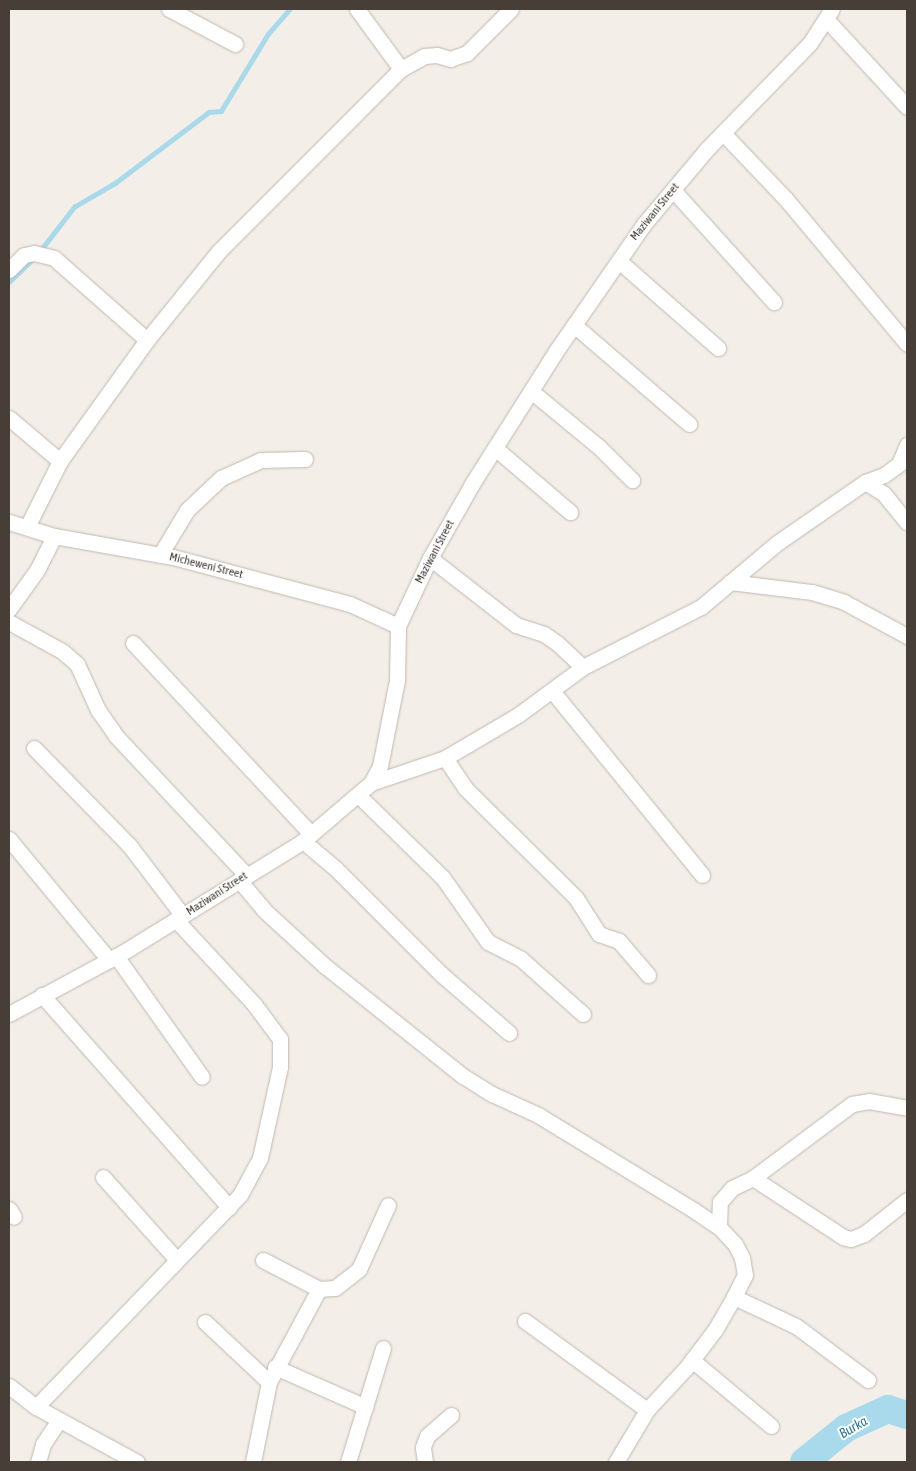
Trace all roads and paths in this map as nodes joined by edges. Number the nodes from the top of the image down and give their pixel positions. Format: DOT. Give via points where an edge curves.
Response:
graph roads {
  1 [pos="169,9"];
  2 [pos="357,9"];
  3 [pos="511,9"];
  4 [pos="829,12"];
  5 [pos="235,44"];
  6 [pos="400,69"];
  7 [pos="907,107"];
  8 [pos="723,133"];
  9 [pos="673,190"];
  10 [pos="619,261"];
  11 [pos="9,270"];
  12 [pos="774,302"];
  13 [pos="574,325"];
  14 [pos="147,340"];
  15 [pos="907,344"];
  16 [pos="718,348"];
  17 [pos="531,391"];
  18 [pos="9,418"];
  19 [pos="689,424"];
  20 [pos="907,445"];
  21 [pos="495,448"];
  22 [pos="305,459"];
  23 [pos="60,461"];
  24 [pos="632,480"];
  25 [pos="865,482"];
  26 [pos="570,512"];
  27 [pos="9,522"];
  28 [pos="907,522"];
  29 [pos="26,526"];
  30 [pos="54,536"];
  31 [pos="160,555"];
  32 [pos="430,558"];
  33 [pos="730,582"];
  34 [pos="9,609"];
  35 [pos="9,622"];
  36 [pos="398,626"];
  37 [pos="907,636"];
  38 [pos="133,643"];
  39 [pos="583,667"];
  40 [pos="553,692"];
  41 [pos="34,748"];
  42 [pos="445,758"];
  43 [pos="372,783"];
  44 [pos="358,796"];
  45 [pos="307,838"];
  46 [pos="9,839"];
  47 [pos="702,875"];
  48 [pos="242,877"];
  49 [pos="179,918"];
  50 [pos="112,958"];
  51 [pos="648,975"];
  52 [pos="42,995"];
  53 [pos="9,1014"];
  54 [pos="583,1014"];
  55 [pos="509,1033"];
  56 [pos="202,1077"];
  57 [pos="907,1108"];
  58 [pos="103,1177"];
  59 [pos="753,1178"];
  60 [pos="907,1200"];
  61 [pos="388,1205"];
  62 [pos="229,1207"];
  63 [pos="719,1227"];
  64 [pos="177,1260"];
  65 [pos="263,1260"];
  66 [pos="319,1288"];
  67 [pos="734,1297"];
  68 [pos="524,1321"];
  69 [pos="205,1322"];
  70 [pos="383,1348"];
  71 [pos="692,1360"];
  72 [pos="275,1367"];
  73 [pos="868,1380"];
  74 [pos="270,1382"];
  75 [pos="9,1386"];
  76 [pos="36,1407"];
  77 [pos="366,1407"];
  78 [pos="647,1410"];
  79 [pos="451,1415"];
  80 [pos="59,1420"];
  81 [pos="770,1426"];
  82 [pos="38,1462"];
  83 [pos="137,1462"];
  84 [pos="253,1462"];
  85 [pos="348,1462"];
  86 [pos="425,1462"];
  87 [pos="616,1462"];
  1 -- 5 [label="street"];
  2 -- 6 [label="street"];
  3 -- 6 [label="street" via="467,54 450,59 424,56"];
  4 -- 7 [label="street"];
  4 -- 8 [label="street, Maziwani Street" via="810,44"];
  6 -- 14 [label="street" via="219,251"];
  8 -- 9 [label="street, Maziwani Street"];
  8 -- 15 [label="street" via="785,198"];
  9 -- 10 [label="street, Maziwani Street"];
  9 -- 12 [label="street"];
  10 -- 13 [label="street, Maziwani Street"];
  10 -- 16 [label="street"];
  11 -- 14 [label="street" via="18,259 40,253"];
  13 -- 17 [label="street, Maziwani Street"];
  13 -- 19 [label="street"];
  14 -- 23 [label="street"];
  17 -- 21 [label="street, Maziwani Street"];
  17 -- 24 [label="street" via="599,447"];
  18 -- 23 [label="street"];
  20 -- 25 [label="street" via="899,464 884,475"];
  21 -- 26 [label="street"];
  21 -- 32 [label="street, Maziwani Street"];
  22 -- 31 [label="street" via="261,460 221,478 187,510"];
  23 -- 29 [label="street"];
  25 -- 28 [label="street" via="884,494"];
  25 -- 33 [label="street" via="778,543"];
  27 -- 29 [label="street, Micheweni Street"];
  29 -- 30 [label="street, Micheweni Street"];
  30 -- 31 [label="street, Micheweni Street"];
  30 -- 34 [label="street" via="37,570"];
  31 -- 36 [label="street, Micheweni Street" via="350,604"];
  32 -- 36 [label="street, Maziwani Street"];
  32 -- 39 [label="street" via="516,625 544,634"];
  33 -- 37 [label="street" via="812,592 844,602"];
  33 -- 39 [label="street" via="701,607"];
  35 -- 48 [label="street" via="62,651 77,664 98,710 116,736"];
  36 -- 43 [label="street, Maziwani Street" via="397,680 380,766"];
  38 -- 45 [label="street"];
  39 -- 40 [label="street"];
  40 -- 42 [label="street"];
  40 -- 47 [label="street"];
  41 -- 49 [label="street" via="129,845"];
  42 -- 43 [label="street"];
  42 -- 51 [label="street" via="464,788 576,898 599,934 619,941"];
  43 -- 44 [label="street, Maziwani Street"];
  44 -- 45 [label="street, Maziwani Street"];
  44 -- 54 [label="street" via="443,878 488,942 521,959"];
  45 -- 48 [label="street, Maziwani Street"];
  45 -- 55 [label="street" via="441,974"];
  46 -- 50 [label="street"];
  48 -- 49 [label="street, Maziwani Street"];
  48 -- 63 [label="street" via="264,910 324,966 463,1076 492,1094 538,1115"];
  49 -- 50 [label="street, Maziwani Street"];
  49 -- 62 [label="street" via="270,1023 280,1039 280,1067 260,1158 240,1195"];
  50 -- 52 [label="street, Maziwani Street"];
  50 -- 56 [label="street"];
  52 -- 53 [label="street, Maziwani Street"];
  52 -- 62 [label="street"];
  57 -- 59 [label="street" via="869,1101 852,1104"];
  58 -- 64 [label="street"];
  59 -- 60 [label="street" via="843,1237 864,1234"];
  59 -- 63 [label="street" via="732,1188 720,1202"];
  61 -- 66 [label="street" via="359,1269 343,1284 328,1290"];
  62 -- 64 [label="street"];
  63 -- 67 [label="street" via="735,1244 742,1258 745,1274"];
  64 -- 76 [label="street"];
  65 -- 66 [label="street"];
  66 -- 72 [label="street"];
  67 -- 71 [label="street"];
  67 -- 73 [label="street" via="796,1326"];
  68 -- 78 [label="street"];
  69 -- 74 [label="street"];
  70 -- 77 [label="street"];
  71 -- 78 [label="street"];
  71 -- 81 [label="street"];
  72 -- 74 [label="street"];
  72 -- 77 [label="street"];
  74 -- 84 [label="street"];
  75 -- 76 [label="street"];
  76 -- 80 [label="street"];
  77 -- 85 [label="street"];
  78 -- 87 [label="street"];
  79 -- 86 [label="street" via="427,1436 423,1447"];
  80 -- 82 [label="street" via="43,1444"];
  80 -- 83 [label="street"];
}
